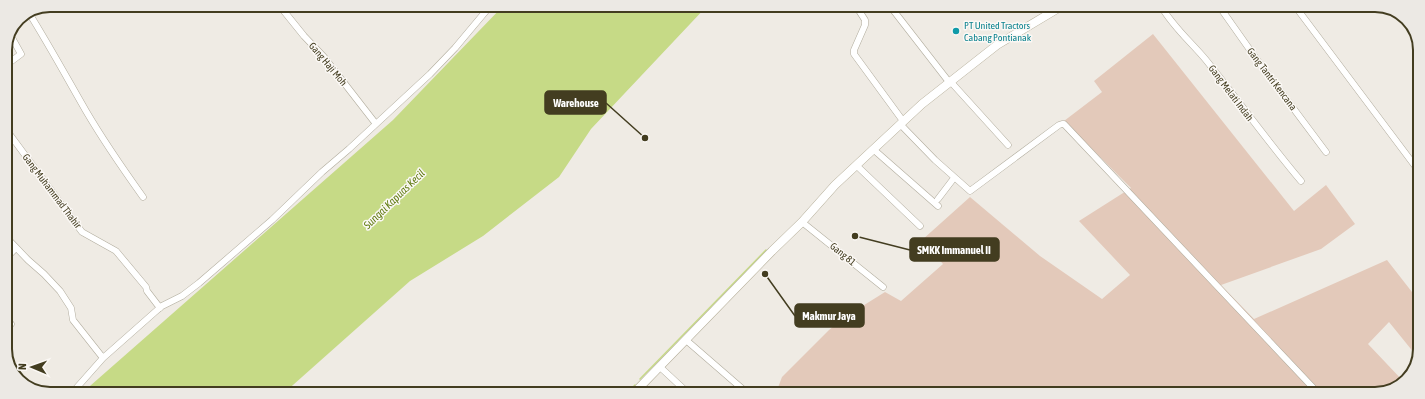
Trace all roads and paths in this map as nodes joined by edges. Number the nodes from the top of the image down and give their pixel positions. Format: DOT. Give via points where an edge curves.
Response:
graph roads {
  1 [pos="285,12"];
  2 [pos="486,12"];
  3 [pos="860,12"];
  4 [pos="895,12"];
  5 [pos="1052,12"];
  6 [pos="1165,12"];
  7 [pos="1223,12"];
  8 [pos="1300,12"];
  9 [pos="32,17"];
  10 [pos="13,40"];
  11 [pos="12,61"];
  12 [pos="950,82"];
  13 [pos="901,123"];
  14 [pos="376,124"];
  15 [pos="12,137"];
  16 [pos="1008,145"];
  17 [pos="873,148"];
  18 [pos="1326,152"];
  19 [pos="1413,163"];
  20 [pos="856,165"];
  21 [pos="954,178"];
  22 [pos="1300,182"];
  23 [pos="143,197"];
  24 [pos="938,199"];
  25 [pos="938,206"];
  26 [pos="802,222"];
  27 [pos="920,226"];
  28 [pos="12,244"];
  29 [pos="16,248"];
  30 [pos="12,252"];
  31 [pos="883,287"];
  32 [pos="160,308"];
  33 [pos="686,340"];
  34 [pos="103,358"];
  35 [pos="660,367"];
  36 [pos="77,387"];
  37 [pos="642,387"];
  38 [pos="682,387"];
  39 [pos="740,387"];
  40 [pos="1312,387"];
  1 -- 14 [label="street, Gang Haji Moh" via="324,57"];
  2 -- 14 [label="street" via="442,62"];
  3 -- 13 [label="street" via="865,25 854,54"];
  4 -- 12 [label="street"];
  5 -- 12 [label="main road" via="997,44"];
  6 -- 22 [label="street, Gang Melati Indah" via="1174,26 1205,59"];
  7 -- 18 [label="street, Gang Tantri Kencana"];
  8 -- 19 [label="street"];
  9 -- 23 [label="street" via="86,112"];
  10 -- 11 [label="street" via="21,54"];
  12 -- 13 [label="main road"];
  12 -- 16 [label="street"];
  13 -- 17 [label="main road"];
  13 -- 21 [label="street"];
  14 -- 32 [label="street" via="210,274 182,296"];
  15 -- 32 [label="street, Gang Muhammad Thahir" via="82,232 116,251"];
  17 -- 20 [label="main road"];
  17 -- 25 [label="street"];
  20 -- 26 [label="main road"];
  20 -- 27 [label="street"];
  21 -- 24 [label="street"];
  21 -- 40 [label="street" via="970,191 1059,125 1064,124"];
  26 -- 31 [label="street, Gang 81"];
  26 -- 33 [label="main road"];
  28 -- 29 [label="street"];
  29 -- 30 [label="street"];
  29 -- 34 [label="street" via="60,291 71,308 73,320"];
  32 -- 34 [label="street"];
  33 -- 35 [label="main road"];
  33 -- 39 [label="street"];
  34 -- 36 [label="street"];
  35 -- 37 [label="main road"];
  35 -- 38 [label="street"];
}
